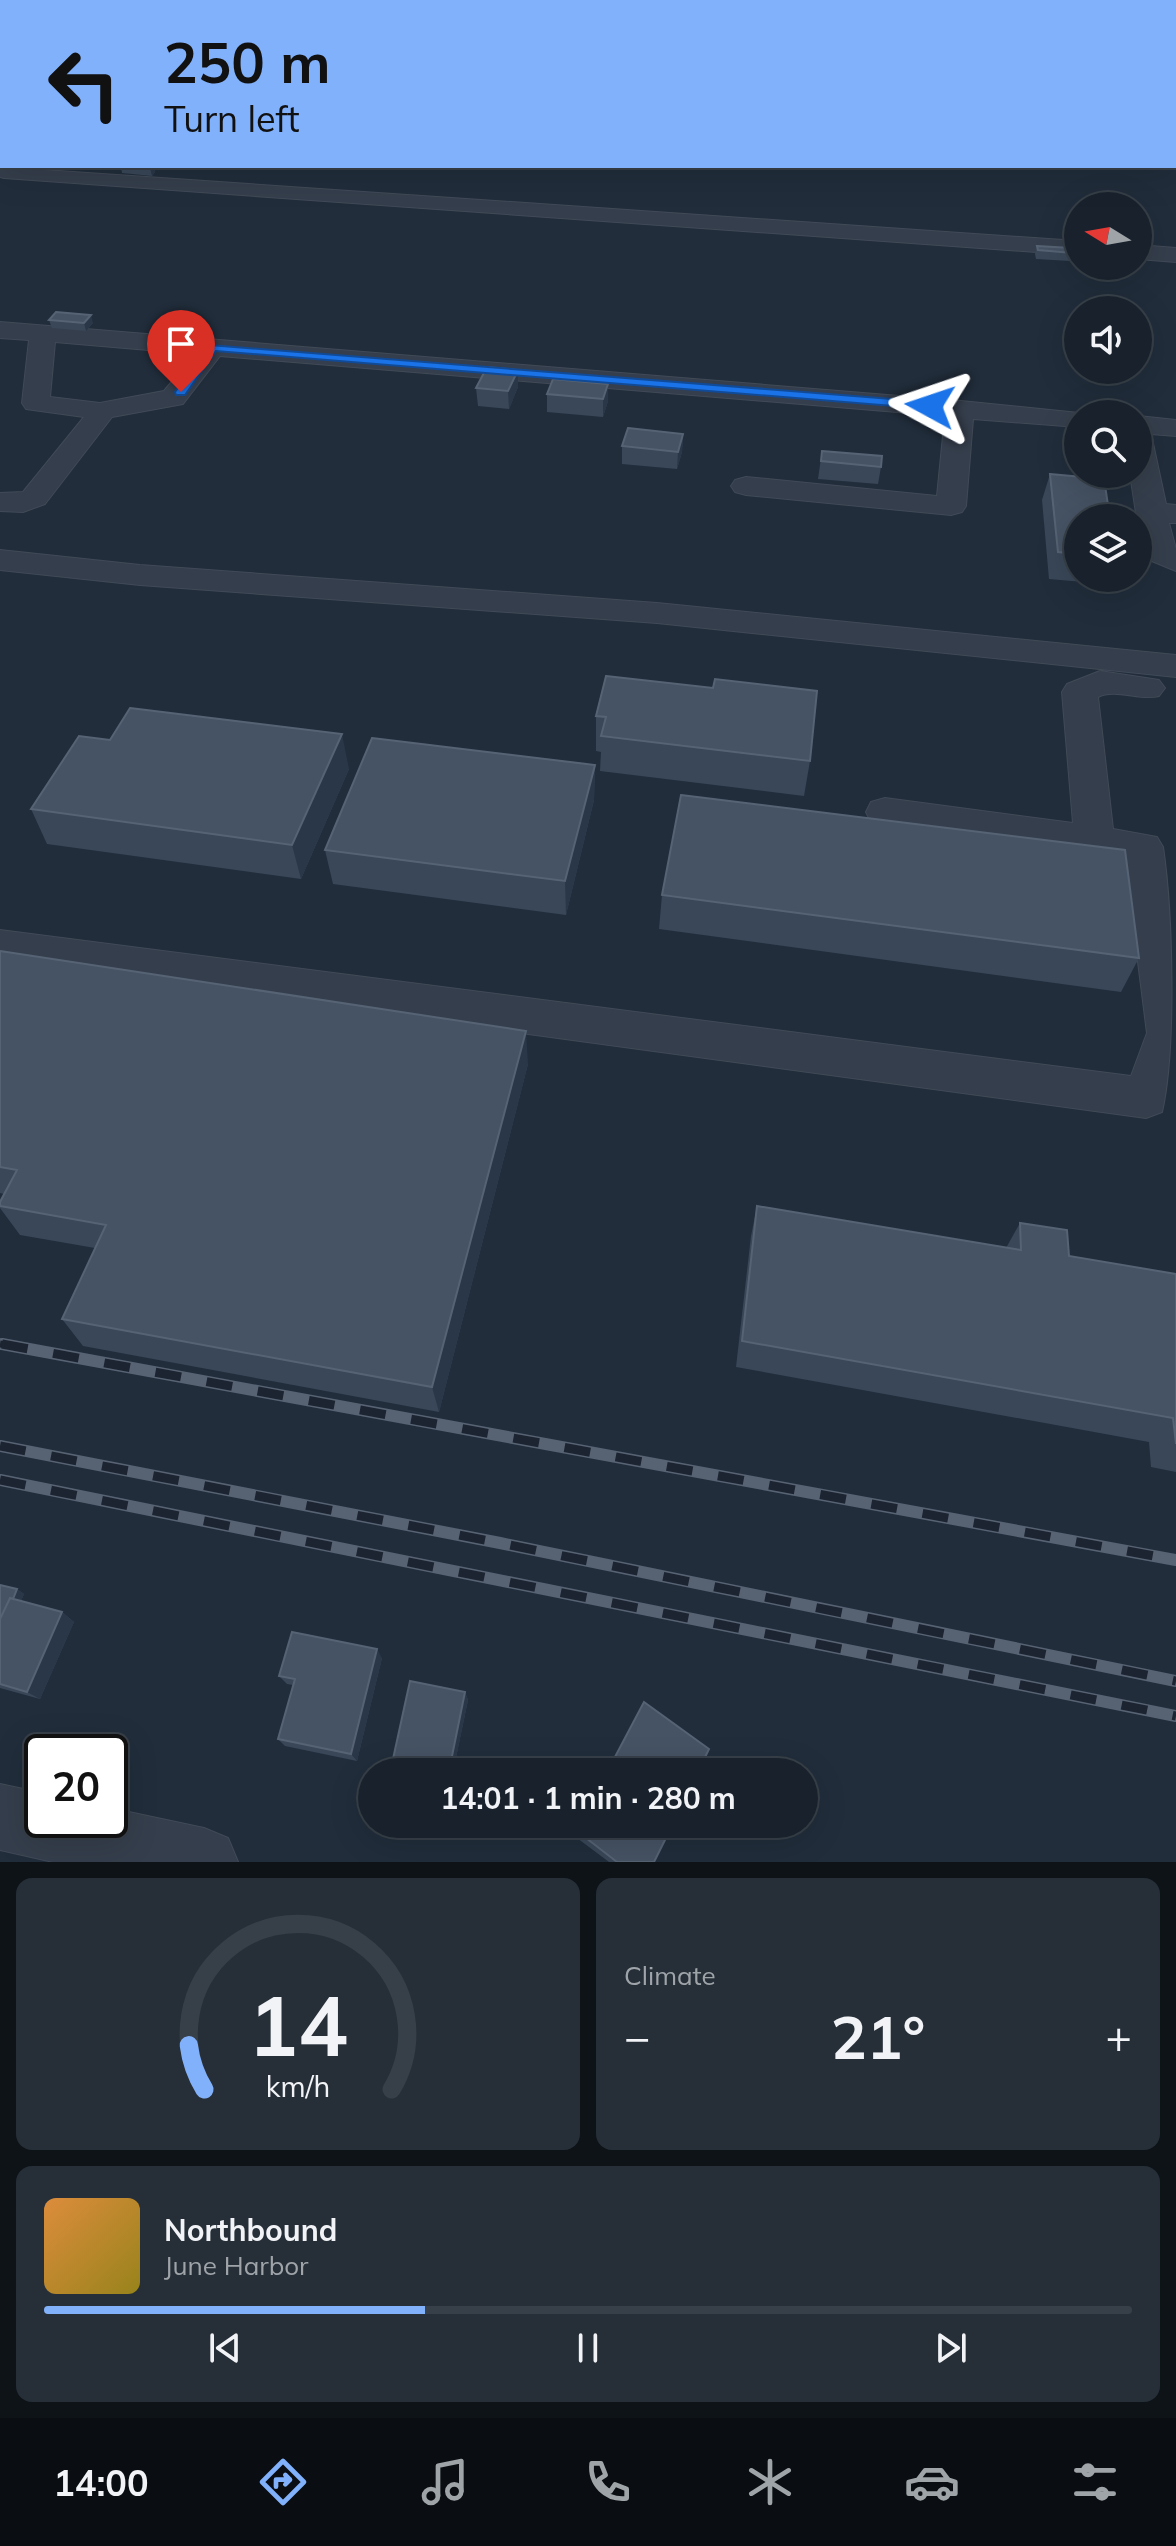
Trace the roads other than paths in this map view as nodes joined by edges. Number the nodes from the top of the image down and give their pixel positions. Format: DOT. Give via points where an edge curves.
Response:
graph roads {
  1 [pos="4,171"];
  2 [pos="1064,247"];
  3 [pos="1152,253"];
  4 [pos="1176,255"];
  5 [pos="0,330"];
  6 [pos="43,334"];
  7 [pos="213,348"];
  8 [pos="961,409"];
  9 [pos="100,411"];
  10 [pos="1064,418"];
  11 [pos="1152,425"];
  12 [pos="1176,428"];
  13 [pos="1152,477"];
  14 [pos="746,486"];
  15 [pos="0,502"];
  16 [pos="1164,513"];
  17 [pos="0,560"];
  18 [pos="1176,561"];
  19 [pos="1176,666"];
  20 [pos="1176,691"];
  21 [pos="885,812"];
  22 [pos="1094,840"];
  23 [pos="0,946"];
  24 [pos="0,1817"];
  25 [pos="204,1862"];
  1 -- 2 [label="street"];
  3 -- 4 [label="street"];
  5 -- 6 [label="street"];
  6 -- 7 [label="street"];
  6 -- 9 [label="street" via="36,403"];
  7 -- 8 [label="street"];
  7 -- 9 [label="street" via="173,398"];
  8 -- 10 [label="street"];
  8 -- 14 [label="street" via="951,506"];
  9 -- 15 [label="street" via="34,498"];
  11 -- 12 [label="street"];
  13 -- 16 [label="street"];
  16 -- 18 [label="street" via="1158,552"];
  17 -- 19 [label="street" via="657,613"];
  20 -- 22 [label="street" via="1100,682 1080,692"];
  21 -- 22 [label="street"];
  22 -- 23 [label="street" via="1143,847 1169,1033 1146,1098"];
  24 -- 25 [label="street"];
}
